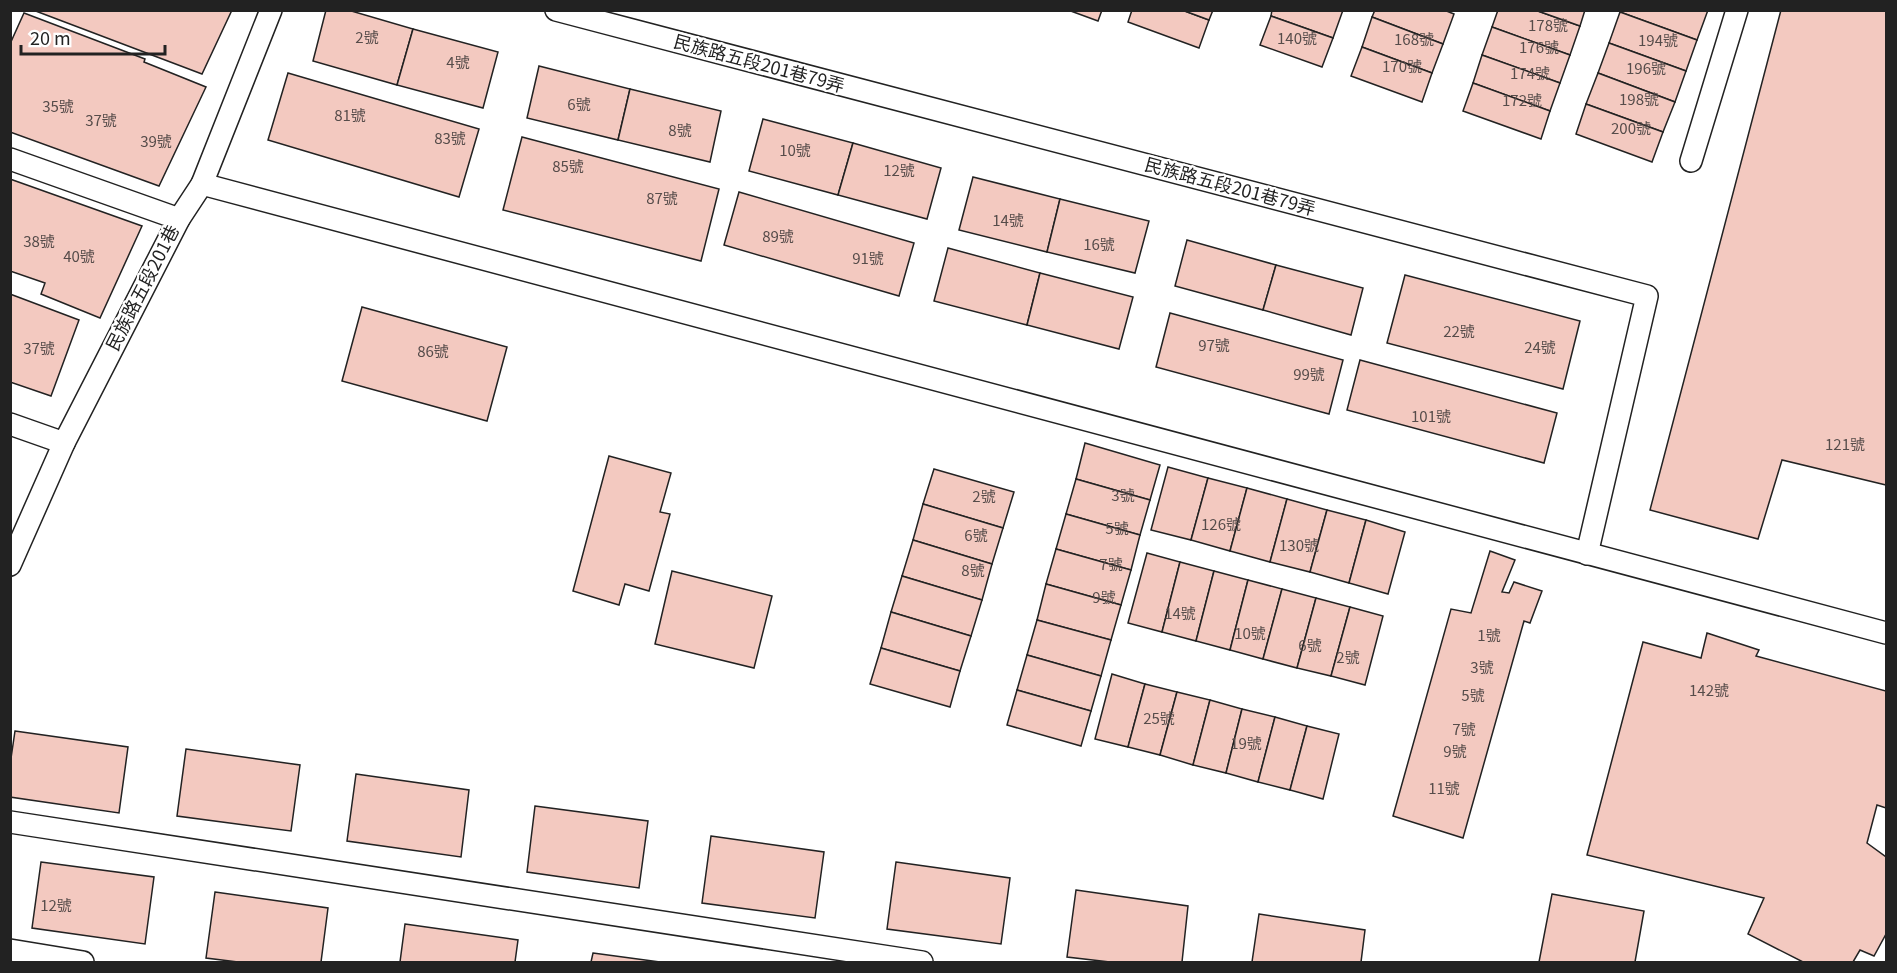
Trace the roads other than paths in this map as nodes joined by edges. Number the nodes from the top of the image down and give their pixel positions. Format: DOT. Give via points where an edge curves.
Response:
graph roads {
  1 [pos="271,10"];
  2 [pos="556,10"];
  3 [pos="1737,10"];
  4 [pos="10,159"];
  5 [pos="1690,161"];
  6 [pos="202,184"];
  7 [pos="179,219"];
  8 [pos="10,424"];
  9 [pos="64,443"];
  10 [pos="1587,554"];
  11 [pos="10,565"];
  12 [pos="1887,633"];
  13 [pos="10,822"];
  14 [pos="10,950"];
  15 [pos="83,963"];
  16 [pos="922,963"];
  1 -- 6 [label="lane, 民族路五段201巷"];
  2 -- 10 [label="lane, 民族路五段201巷79弄" via="1647,296"];
  3 -- 5 [label="lane"];
  4 -- 7 [label="lane"];
  6 -- 7 [label="lane, 民族路五段201巷"];
  6 -- 10 [label="lane"];
  7 -- 9 [label="lane, 民族路五段201巷"];
  8 -- 9 [label="lane"];
  9 -- 11 [label="lane, 民族路五段201巷"];
  10 -- 12 [label="lane"];
  13 -- 16 [label="lane"];
  14 -- 15 [label="lane"];
}
